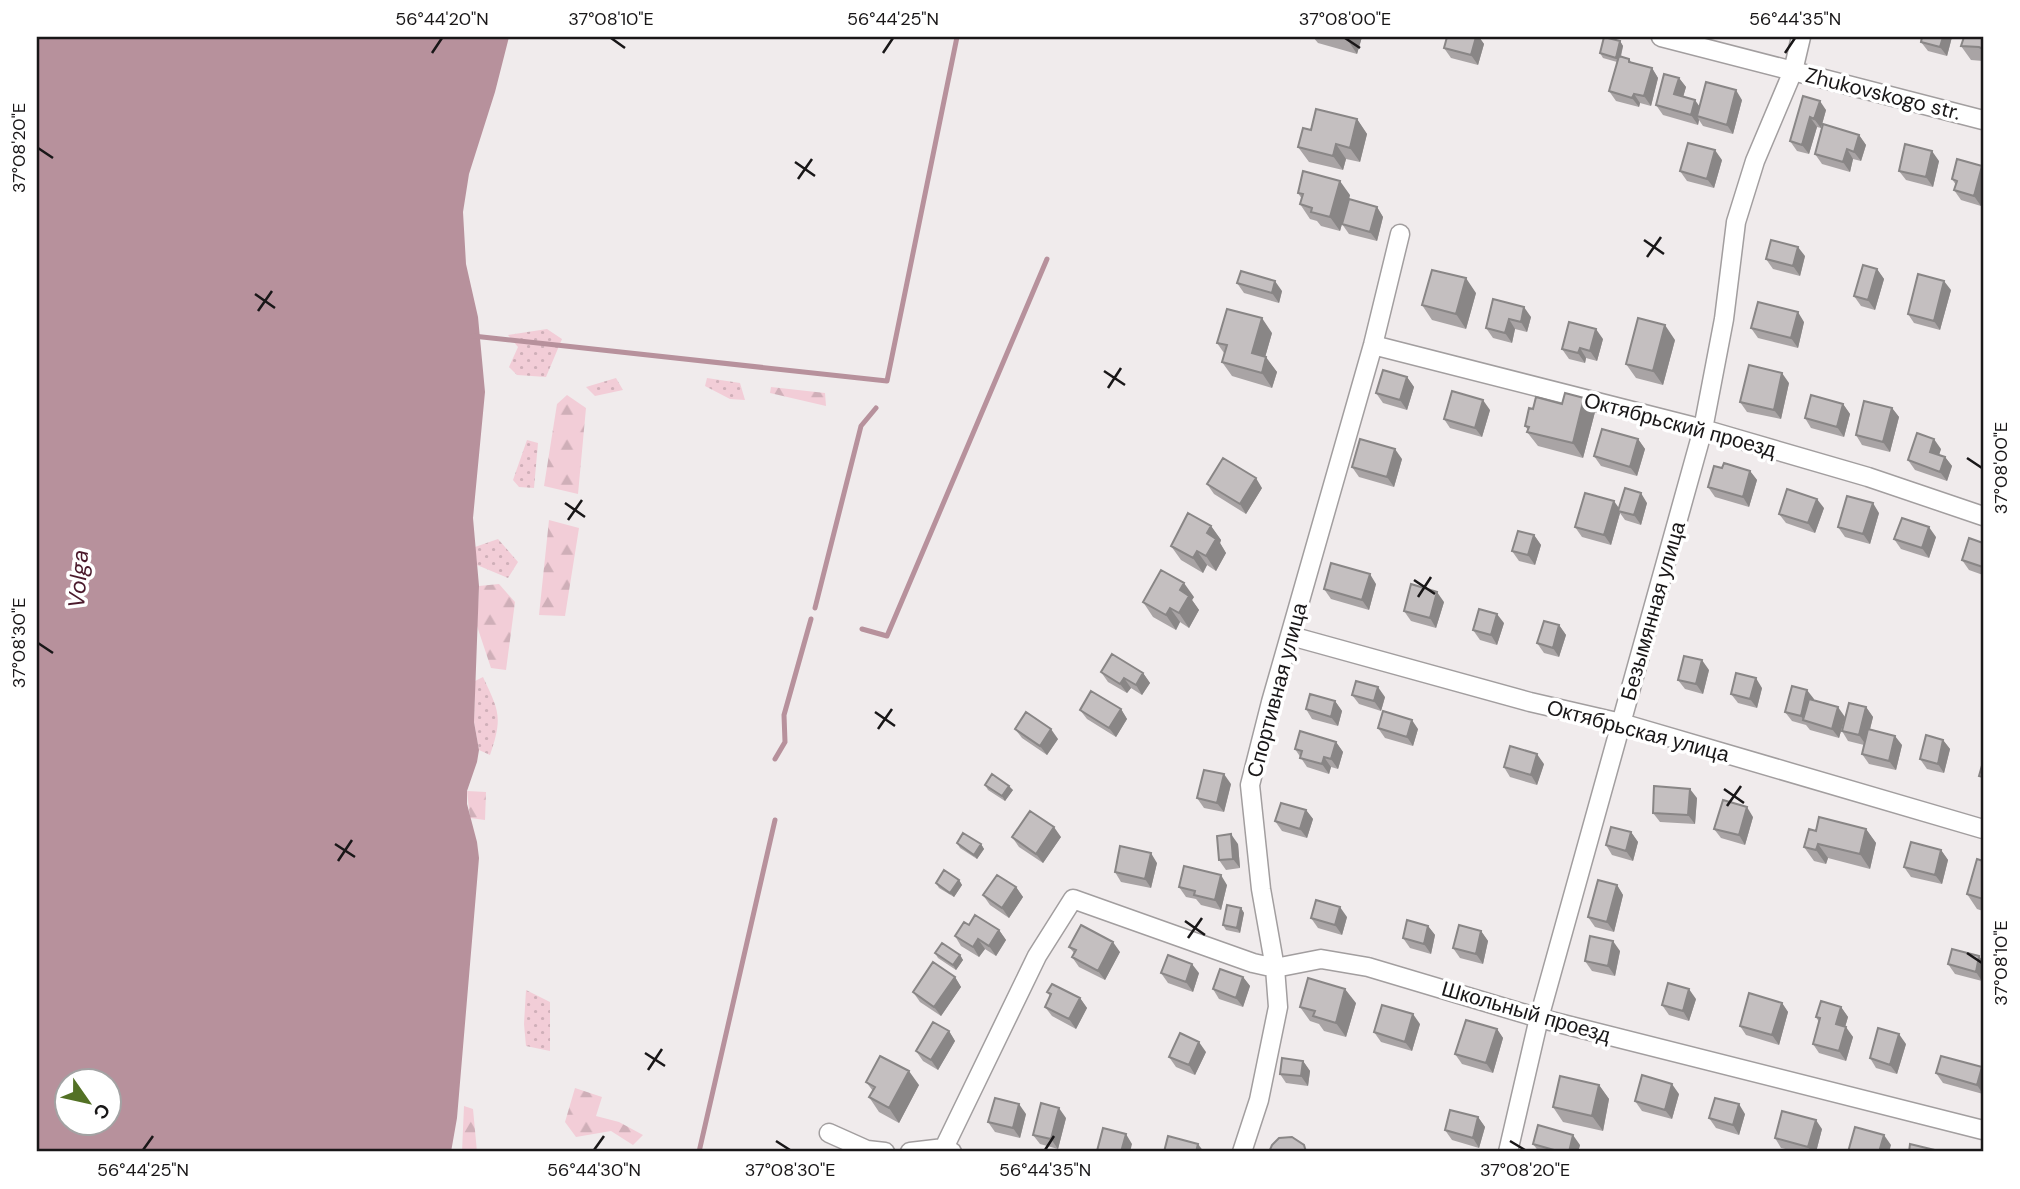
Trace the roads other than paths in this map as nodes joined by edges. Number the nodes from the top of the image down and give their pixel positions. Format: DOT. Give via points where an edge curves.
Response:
graph roads {
  1 [pos="1661,37"];
  2 [pos="1801,37"];
  3 [pos="1793,71"];
  4 [pos="1983,120"];
  5 [pos="1400,234"];
  6 [pos="1373,345"];
  7 [pos="1703,429"];
  8 [pos="1983,516"];
  9 [pos="1291,636"];
  10 [pos="1621,723"];
  11 [pos="1983,829"];
  12 [pos="1275,968"];
  13 [pos="1539,1018"];
  14 [pos="1983,1130"];
  15 [pos="829,1133"];
  16 [pos="948,1150"];
  17 [pos="885,1152"];
  18 [pos="910,1152"];
  19 [pos="1242,1152"];
  20 [pos="1508,1152"];
  1 -- 3 [label="street, Zhukovskogo str."];
  2 -- 3 [label="street, Безымянная улица"];
  3 -- 4 [label="street, Zhukovskogo str."];
  3 -- 7 [label="street, Безымянная улица" via="1755,161 1736,222"];
  5 -- 6 [label="street, Спортивная улица"];
  6 -- 7 [label="street, Октябрьский проезд"];
  6 -- 9 [label="street, Спортивная улица"];
  7 -- 8 [label="street, Октябрьский проезд"];
  7 -- 10 [label="street, Безымянная улица"];
  9 -- 10 [label="street, Октябрьская улица"];
  9 -- 12 [label="street, Спортивная улица" via="1250,785"];
  10 -- 11 [label="street, Октябрьская улица"];
  10 -- 13 [label="street, Безымянная улица"];
  12 -- 13 [label="street, Школьный проезд" via="1321,959 1368,967"];
  12 -- 16 [label="street, Школьный проезд" via="1073,899 1037,957"];
  12 -- 19 [label="street, Спортивная улица" via="1278,1007 1259,1100"];
  13 -- 14 [label="street, Школьный проезд"];
  13 -- 20 [label="street, Безымянная улица"];
  15 -- 17 [label="street" via="867,1150"];
  16 -- 18 [label="street"];
}
